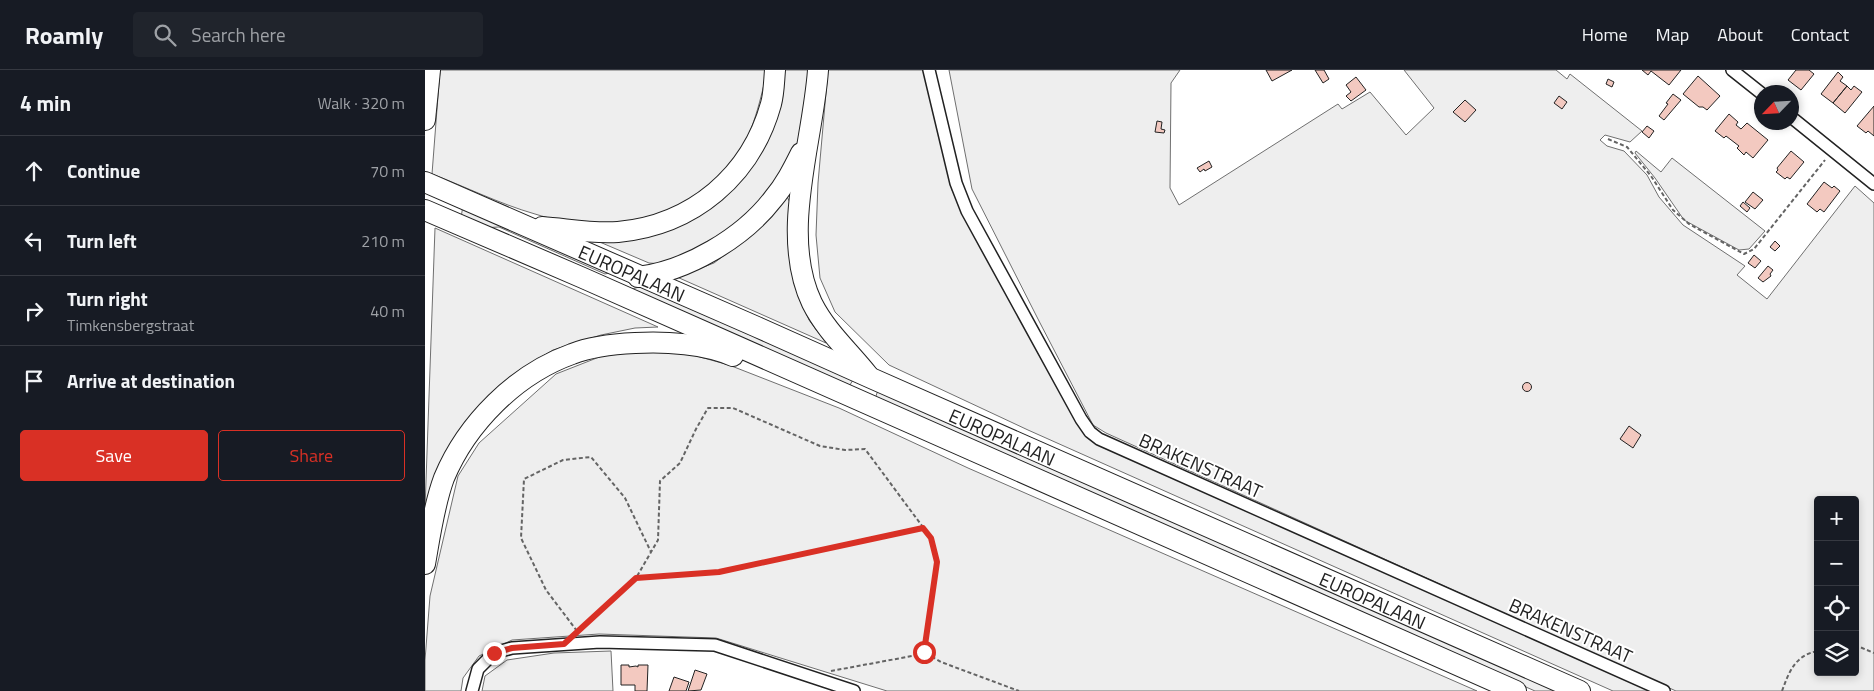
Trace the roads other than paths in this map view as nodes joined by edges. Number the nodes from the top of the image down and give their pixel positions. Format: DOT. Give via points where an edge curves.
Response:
graph roads {
  1 [pos="430,70"];
  2 [pos="775,70"];
  3 [pos="818,70"];
  4 [pos="929,70"];
  5 [pos="1732,70"];
  6 [pos="1754,87"];
  7 [pos="425,120"];
  8 [pos="1799,123"];
  9 [pos="809,138"];
  10 [pos="425,182"];
  11 [pos="1874,184"];
  12 [pos="425,210"];
  13 [pos="527,226"];
  14 [pos="643,277"];
  15 [pos="583,278"];
  16 [pos="871,378"];
  17 [pos="820,384"];
  18 [pos="425,564"];
  19 [pos="472,691"];
  20 [pos="854,691"];
  21 [pos="1515,691"];
  22 [pos="1580,691"];
  23 [pos="1664,691"];
  1 -- 7 [label="highway"];
  2 -- 13 [label="highway" via="771,103 761,134 736,174 709,198 674,218 618,232"];
  3 -- 9 [label="highway"];
  4 -- 23 [label="street, BRAKENSTRAAT" via="956,183 967,211 1090,432 1099,439"];
  5 -- 6 [label="street"];
  8 -- 11 [label="street"];
  9 -- 14 [label="highway" via="786,182 752,221 717,248 680,266"];
  9 -- 16 [label="highway" via="798,214 805,283 823,322"];
  10 -- 13 [label="highway, EUROPALAAN"];
  12 -- 15 [label="highway, EUROPALAAN"];
  13 -- 14 [label="highway, EUROPALAAN"];
  14 -- 15 [label="highway"];
  14 -- 16 [label="highway, EUROPALAAN"];
  15 -- 17 [label="highway, EUROPALAAN"];
  16 -- 22 [label="highway, EUROPALAAN"];
  17 -- 18 [label="highway" via="781,377 730,355 671,344 604,345 572,353 542,367 512,388 467,438 444,480"];
  17 -- 21 [label="highway, EUROPALAAN"];
  19 -- 20 [label="street" via="478,669 494,653 512,648 600,642 715,645"];
}
